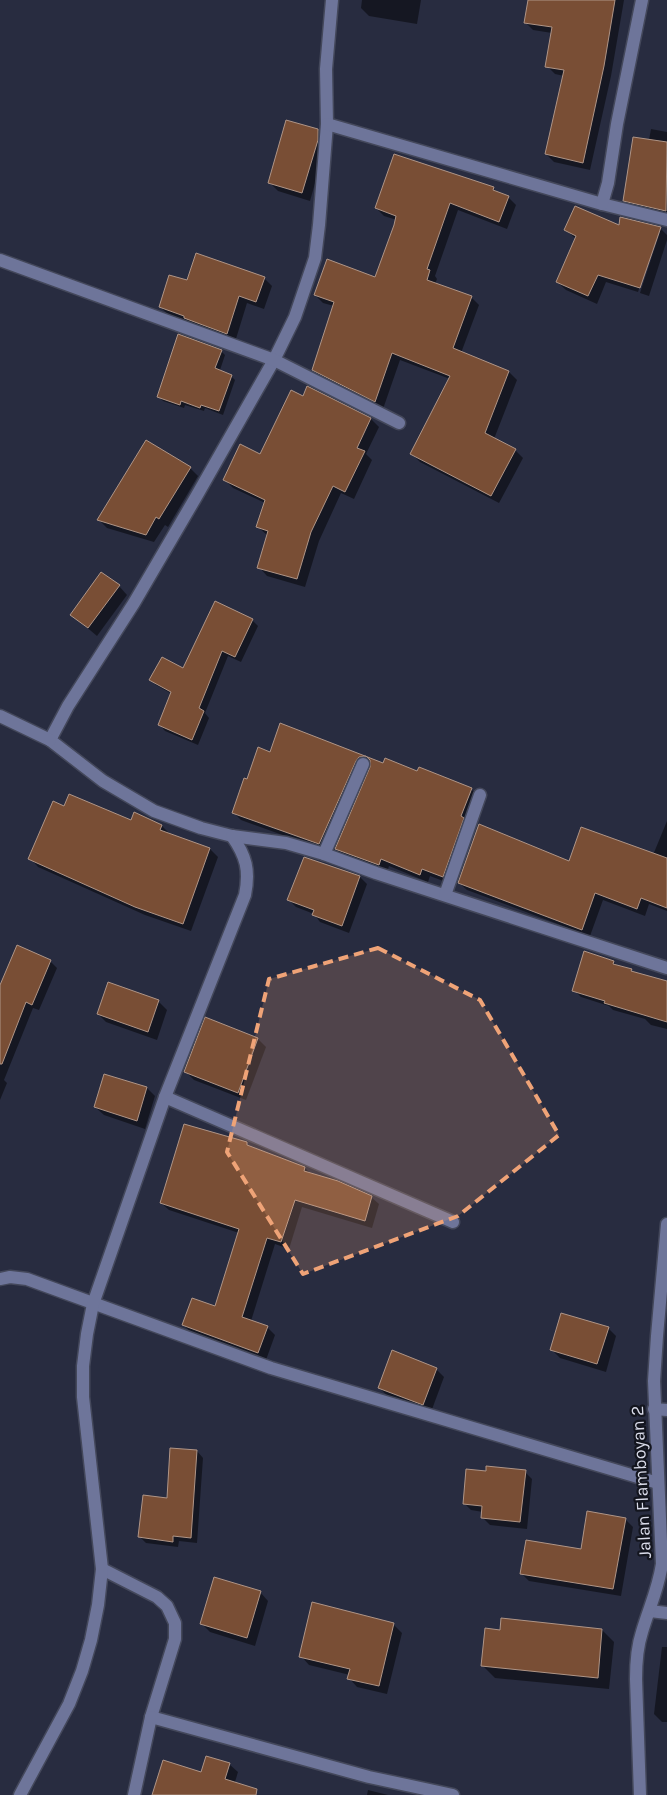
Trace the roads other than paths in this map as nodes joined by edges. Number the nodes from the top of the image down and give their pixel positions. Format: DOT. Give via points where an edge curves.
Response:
graph roads {
  1 [pos="332,0"];
  2 [pos="642,0"];
  3 [pos="327,124"];
  4 [pos="602,204"];
  5 [pos="667,220"];
  6 [pos="0,260"];
  7 [pos="274,360"];
  8 [pos="399,423"];
  9 [pos="0,716"];
  10 [pos="50,740"];
  11 [pos="363,764"];
  12 [pos="480,795"];
  13 [pos="232,836"];
  14 [pos="324,854"];
  15 [pos="445,895"];
  16 [pos="667,968"];
  17 [pos="165,1097"];
  18 [pos="453,1222"];
  19 [pos="667,1224"];
  20 [pos="0,1279"];
  21 [pos="93,1304"];
  22 [pos="661,1409"];
  23 [pos="658,1483"];
  24 [pos="102,1569"];
  25 [pos="650,1611"];
  26 [pos="667,1612"];
  27 [pos="151,1717"];
  28 [pos="20,1795"];
  29 [pos="134,1795"];
  30 [pos="453,1795"];
  31 [pos="640,1795"];
  1 -- 3 [label="street" via="326,69"];
  2 -- 4 [label="street"];
  3 -- 4 [label="street"];
  3 -- 7 [label="street" via="315,258 295,317"];
  4 -- 5 [label="street"];
  6 -- 7 [label="street"];
  7 -- 8 [label="street"];
  7 -- 10 [label="street" via="134,603"];
  9 -- 10 [label="street"];
  10 -- 13 [label="street" via="103,781 154,811"];
  11 -- 14 [label="street"];
  12 -- 15 [label="street"];
  13 -- 14 [label="street" via="286,843"];
  13 -- 17 [label="street" via="247,865 245,895"];
  14 -- 15 [label="street"];
  15 -- 16 [label="street"];
  17 -- 18 [label="street"];
  17 -- 21 [label="street"];
  19 -- 22 [label="street, Jalan Flamboyan 2" via="657,1336"];
  20 -- 21 [label="street" via="27,1279"];
  21 -- 23 [label="street" via="271,1368"];
  21 -- 24 [label="street" via="83,1366 84,1397"];
  22 -- 23 [label="street, Jalan Flamboyan 2"];
  23 -- 25 [label="street, Jalan Flamboyan 2" via="662,1564"];
  24 -- 27 [label="street" via="157,1596 167,1606 175,1623 175,1638"];
  24 -- 28 [label="street" via="93,1631 82,1671"];
  25 -- 26 [label="street"];
  25 -- 31 [label="street, Jalan Flamboyan 2" via="641,1634 636,1662"];
  27 -- 29 [label="street"];
  27 -- 30 [label="street" via="369,1777"];
}
